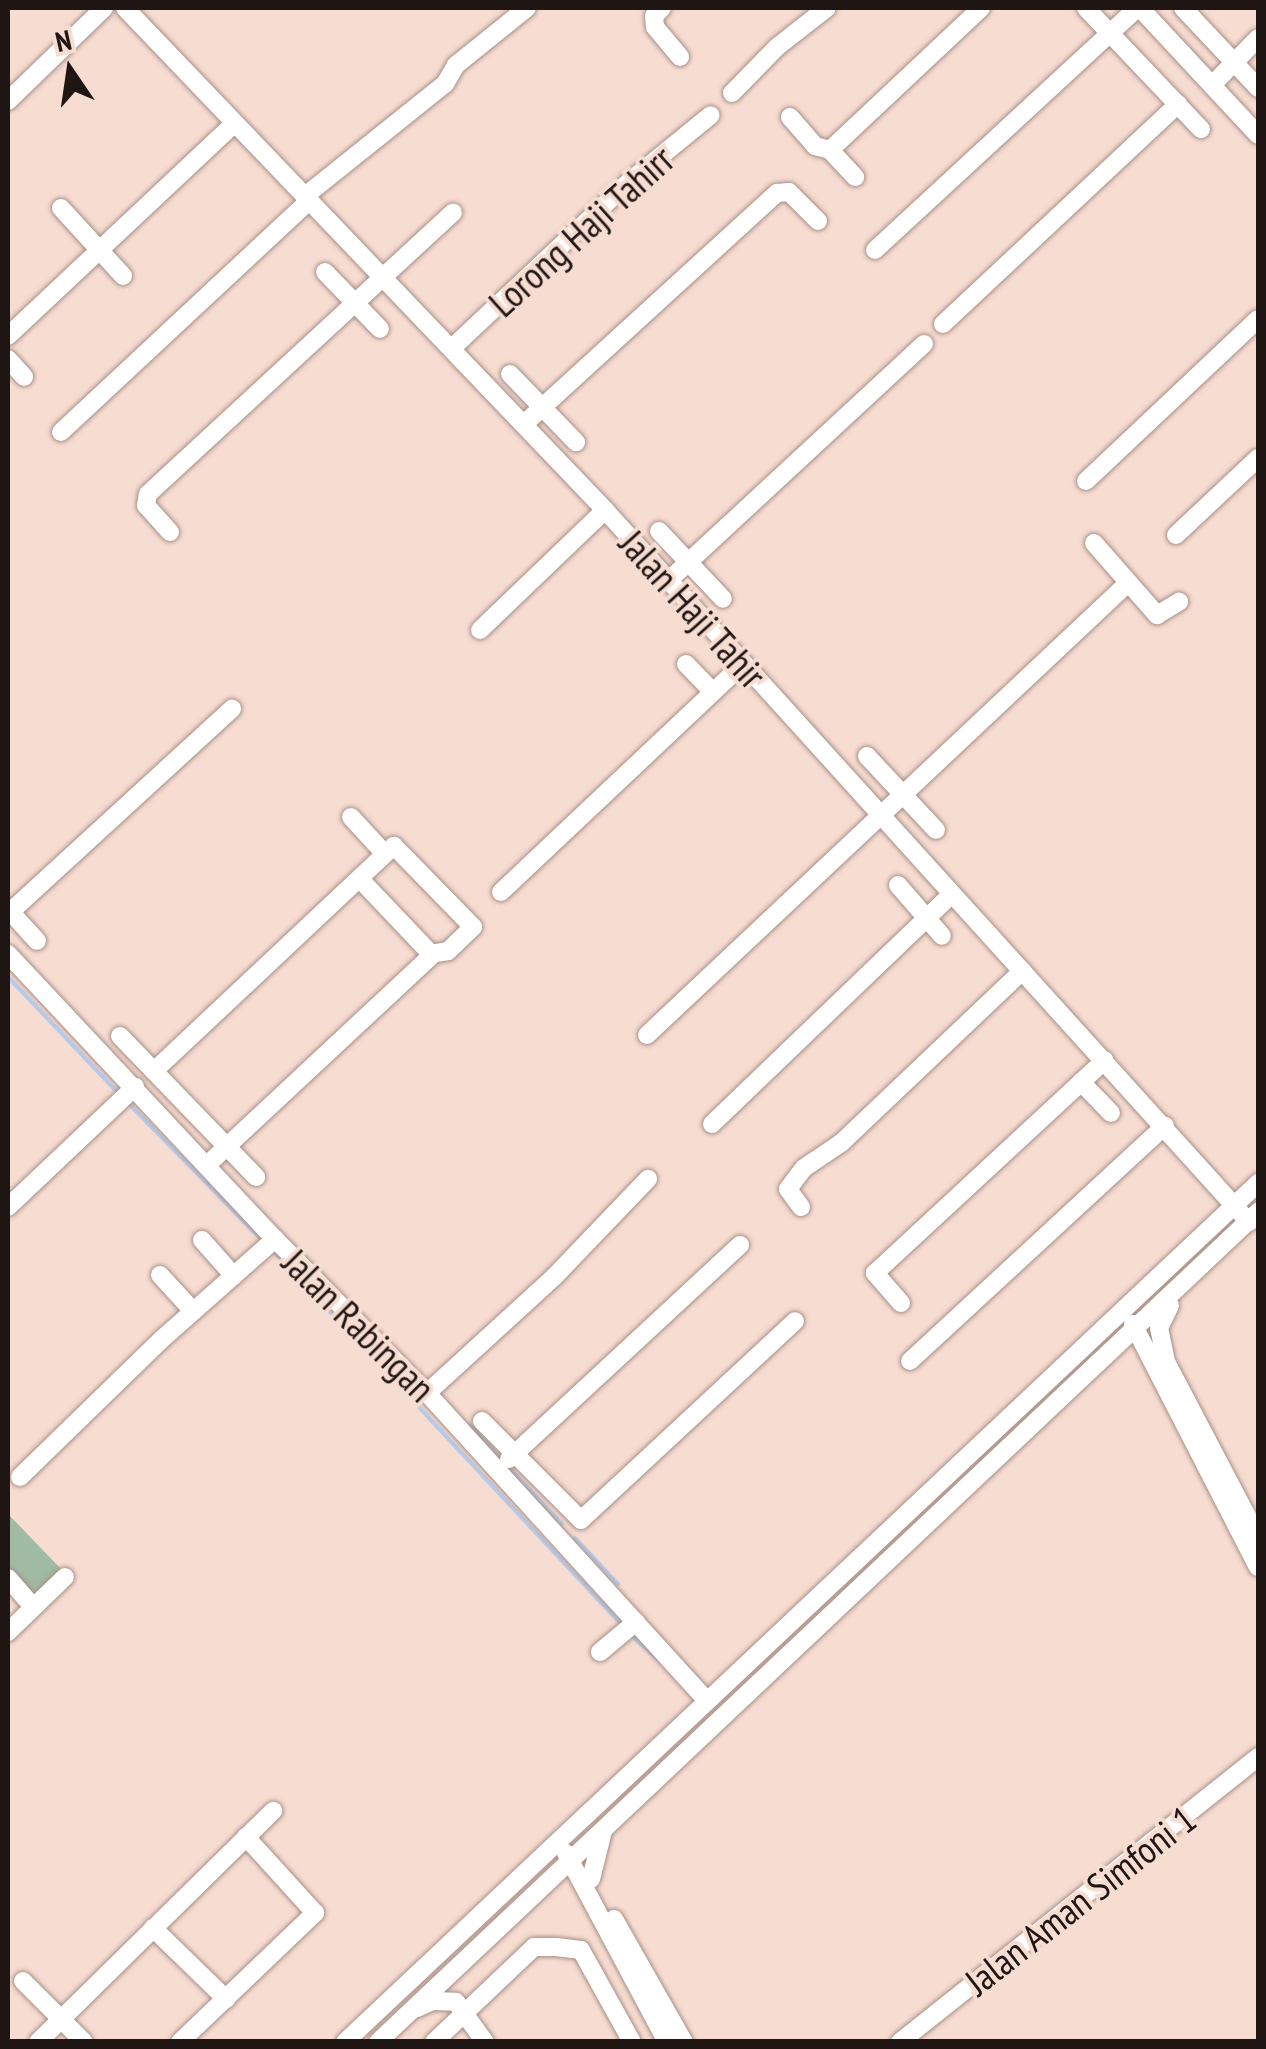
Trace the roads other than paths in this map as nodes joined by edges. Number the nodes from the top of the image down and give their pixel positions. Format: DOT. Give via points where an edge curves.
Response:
graph roads {
  1 [pos="104,8"];
  2 [pos="125,8"];
  3 [pos="528,8"];
  4 [pos="662,8"];
  5 [pos="826,8"];
  6 [pos="981,8"];
  7 [pos="1086,8"];
  8 [pos="1139,8"];
  9 [pos="1183,8"];
  10 [pos="1108,33"];
  11 [pos="1258,38"];
  12 [pos="680,56"];
  13 [pos="1234,62"];
  14 [pos="1214,84"];
  15 [pos="1258,88"];
  16 [pos="732,93"];
  17 [pos="8,100"];
  18 [pos="1178,104"];
  19 [pos="711,115"];
  20 [pos="790,118"];
  21 [pos="233,124"];
  22 [pos="1201,130"];
  23 [pos="1258,135"];
  24 [pos="830,150"];
  25 [pos="856,176"];
  26 [pos="307,198"];
  27 [pos="61,208"];
  28 [pos="453,213"];
  29 [pos="818,221"];
  30 [pos="102,250"];
  31 [pos="875,250"];
  32 [pos="325,272"];
  33 [pos="123,276"];
  34 [pos="383,278"];
  35 [pos="356,304"];
  36 [pos="1258,319"];
  37 [pos="943,324"];
  38 [pos="380,330"];
  39 [pos="8,336"];
  40 [pos="924,344"];
  41 [pos="452,348"];
  42 [pos="8,359"];
  43 [pos="510,374"];
  44 [pos="24,377"];
  45 [pos="542,407"];
  46 [pos="524,424"];
  47 [pos="62,432"];
  48 [pos="576,442"];
  49 [pos="1258,458"];
  50 [pos="1086,481"];
  51 [pos="605,510"];
  52 [pos="659,531"];
  53 [pos="170,532"];
  54 [pos="1176,535"];
  55 [pos="1094,543"];
  56 [pos="688,562"];
  57 [pos="668,581"];
  58 [pos="1128,583"];
  59 [pos="722,599"];
  60 [pos="1179,602"];
  61 [pos="480,630"];
  62 [pos="686,664"];
  63 [pos="742,665"];
  64 [pos="713,692"];
  65 [pos="232,709"];
  66 [pos="867,756"];
  67 [pos="903,794"];
  68 [pos="880,816"];
  69 [pos="350,817"];
  70 [pos="936,830"];
  71 [pos="386,854"];
  72 [pos="360,879"];
  73 [pos="898,885"];
  74 [pos="500,892"];
  75 [pos="952,894"];
  76 [pos="8,911"];
  77 [pos="926,919"];
  78 [pos="942,936"];
  79 [pos="37,941"];
  80 [pos="8,954"];
  81 [pos="434,954"];
  82 [pos="1022,971"];
  83 [pos="648,1035"];
  84 [pos="120,1036"];
  85 [pos="1104,1060"];
  86 [pos="154,1070"];
  87 [pos="1082,1082"];
  88 [pos="127,1095"];
  89 [pos="1111,1113"];
  90 [pos="712,1124"];
  91 [pos="1164,1126"];
  92 [pos="225,1145"];
  93 [pos="208,1164"];
  94 [pos="256,1177"];
  95 [pos="648,1179"];
  96 [pos="1258,1183"];
  97 [pos="1233,1205"];
  98 [pos="801,1206"];
  99 [pos="8,1207"];
  100 [pos="1254,1217"];
  101 [pos="274,1239"];
  102 [pos="202,1240"];
  103 [pos="740,1245"];
  104 [pos="160,1275"];
  105 [pos="234,1276"];
  106 [pos="1151,1282"];
  107 [pos="1182,1288"];
  108 [pos="901,1303"];
  109 [pos="194,1312"];
  110 [pos="795,1321"];
  111 [pos="1136,1326"];
  112 [pos="1094,1336"];
  113 [pos="910,1361"];
  114 [pos="1162,1366"];
  115 [pos="1086,1371"];
  116 [pos="427,1393"];
  117 [pos="482,1421"];
  118 [pos="514,1454"];
  119 [pos="498,1469"];
  120 [pos="20,1477"];
  121 [pos="1258,1537"];
  122 [pos="1258,1567"];
  123 [pos="65,1577"];
  124 [pos="8,1578"];
  125 [pos="33,1607"];
  126 [pos="636,1622"];
  127 [pos="8,1632"];
  128 [pos="600,1652"];
  129 [pos="706,1700"];
  130 [pos="1258,1757"];
  131 [pos="1258,1773"];
  132 [pos="273,1811"];
  133 [pos="582,1817"];
  134 [pos="605,1825"];
  135 [pos="246,1837"];
  136 [pos="568,1857"];
  137 [pos="525,1870"];
  138 [pos="586,1882"];
  139 [pos="530,1896"];
  140 [pos="153,1928"];
  141 [pos="24,1981"];
  142 [pos="226,1999"];
  143 [pos="414,2009"];
  144 [pos="466,2012"];
  145 [pos="60,2017"];
  146 [pos="38,2042"];
  147 [pos="84,2042"];
  148 [pos="180,2042"];
  149 [pos="346,2042"];
  150 [pos="378,2042"];
  151 [pos="434,2042"];
  152 [pos="485,2042"];
  153 [pos="632,2042"];
  154 [pos="667,2042"];
  155 [pos="684,2042"];
  156 [pos="900,2042"];
  157 [pos="915,2042"];
  1 -- 17 [label="street"];
  2 -- 21 [label="street, Jalan Haji Tahir"];
  3 -- 26 [label="street"];
  4 -- 12 [label="street" via="654,27"];
  5 -- 16 [label="street"];
  6 -- 24 [label="street"];
  7 -- 10 [label="street"];
  8 -- 10 [label="street"];
  8 -- 14 [label="street"];
  9 -- 13 [label="street"];
  10 -- 18 [label="street"];
  10 -- 31 [label="street"];
  11 -- 13 [label="street"];
  13 -- 14 [label="street"];
  13 -- 15 [label="street"];
  14 -- 23 [label="street"];
  18 -- 22 [label="street"];
  18 -- 37 [label="street"];
  19 -- 41 [label="street, Lorong Haji Tahirr" via="630,181"];
  20 -- 24 [label="street" via="815,146"];
  21 -- 26 [label="street, Jalan Haji Tahir"];
  21 -- 30 [label="street"];
  24 -- 25 [label="street"];
  26 -- 34 [label="street, Jalan Haji Tahir"];
  26 -- 47 [label="street"];
  27 -- 30 [label="street"];
  28 -- 34 [label="street"];
  29 -- 45 [label="street" via="789,192 777,193"];
  30 -- 33 [label="street"];
  30 -- 39 [label="street"];
  32 -- 35 [label="street"];
  34 -- 35 [label="street"];
  34 -- 41 [label="street, Jalan Haji Tahir"];
  35 -- 38 [label="street"];
  35 -- 53 [label="street" via="148,494 146,505"];
  36 -- 50 [label="street"];
  40 -- 56 [label="street"];
  41 -- 46 [label="street, Jalan Haji Tahir"];
  42 -- 44 [label="street"];
  43 -- 45 [label="street"];
  45 -- 46 [label="street"];
  45 -- 48 [label="street"];
  46 -- 51 [label="street, Jalan Haji Tahir"];
  49 -- 54 [label="street"];
  51 -- 57 [label="street, Jalan Haji Tahir"];
  51 -- 61 [label="street"];
  52 -- 56 [label="street"];
  55 -- 58 [label="street"];
  56 -- 57 [label="street"];
  56 -- 59 [label="street"];
  57 -- 63 [label="street, Jalan Haji Tahir"];
  58 -- 60 [label="street" via="1161,617"];
  58 -- 67 [label="street"];
  62 -- 64 [label="street"];
  63 -- 64 [label="street"];
  63 -- 68 [label="street, Jalan Haji Tahir"];
  64 -- 74 [label="street"];
  65 -- 76 [label="street"];
  66 -- 67 [label="street"];
  67 -- 68 [label="street"];
  67 -- 70 [label="street"];
  68 -- 75 [label="street, Jalan Haji Tahir"];
  68 -- 83 [label="street"];
  69 -- 71 [label="street"];
  71 -- 72 [label="street"];
  71 -- 81 [label="street" via="399,847 473,926 448,951"];
  72 -- 81 [label="street"];
  72 -- 86 [label="street"];
  73 -- 77 [label="street"];
  75 -- 77 [label="street"];
  75 -- 82 [label="street, Jalan Haji Tahir"];
  76 -- 79 [label="street"];
  77 -- 78 [label="street"];
  77 -- 90 [label="street"];
  80 -- 88 [label="street, Jalan Rabingan"];
  81 -- 92 [label="street"];
  82 -- 85 [label="street, Jalan Haji Tahir"];
  82 -- 98 [label="street" via="841,1143 804,1168 788,1189"];
  84 -- 86 [label="street"];
  85 -- 87 [label="street"];
  85 -- 91 [label="street, Jalan Haji Tahir"];
  86 -- 92 [label="street"];
  87 -- 89 [label="street"];
  87 -- 108 [label="street" via="875,1273"];
  88 -- 93 [label="street, Jalan Rabingan"];
  88 -- 99 [label="street"];
  91 -- 97 [label="street, Jalan Haji Tahir"];
  91 -- 113 [label="street"];
  92 -- 93 [label="street"];
  92 -- 94 [label="street"];
  93 -- 101 [label="street, Jalan Rabingan"];
  95 -- 116 [label="street" via="554,1277"];
  96 -- 97 [label="street"];
  97 -- 100 [label="street, Jalan Haji Tahir"];
  97 -- 106 [label="street"];
  100 -- 107 [label="street"];
  101 -- 105 [label="street"];
  101 -- 116 [label="street, Jalan Rabingan"];
  102 -- 105 [label="street"];
  103 -- 118 [label="street"];
  104 -- 109 [label="street"];
  105 -- 109 [label="street"];
  106 -- 111 [label="street"];
  106 -- 112 [label="street"];
  107 -- 111 [label="street"];
  107 -- 114 [label="street" via="1158,1328"];
  109 -- 120 [label="street"];
  110 -- 118 [label="street" via="581,1520"];
  111 -- 112 [label="street"];
  111 -- 114 [label="street"];
  111 -- 115 [label="street"];
  112 -- 129 [label="street"];
  114 -- 115 [label="street" via="1119,1355"];
  114 -- 121 [label="street"];
  114 -- 122 [label="street"];
  115 -- 134 [label="street"];
  116 -- 119 [label="street, Jalan Rabingan"];
  117 -- 118 [label="street"];
  118 -- 119 [label="street"];
  119 -- 126 [label="street, Jalan Rabingan"];
  123 -- 125 [label="street"];
  124 -- 125 [label="street"];
  125 -- 127 [label="street"];
  126 -- 128 [label="street"];
  126 -- 129 [label="street, Jalan Rabingan"];
  129 -- 133 [label="street"];
  130 -- 156 [label="street, Jalan Aman Simfoni 1"];
  131 -- 157 [label="street, Jalan Aman Simfoni 1"];
  132 -- 135 [label="street"];
  133 -- 136 [label="street"];
  133 -- 137 [label="street"];
  134 -- 136 [label="street"];
  134 -- 138 [label="street"];
  135 -- 140 [label="street"];
  135 -- 142 [label="street" via="315,1913"];
  136 -- 137 [label="street"];
  136 -- 138 [label="street"];
  136 -- 139 [label="street"];
  137 -- 149 [label="street"];
  138 -- 139 [label="street"];
  138 -- 154 [label="street"];
  138 -- 155 [label="street"];
  139 -- 143 [label="street"];
  140 -- 142 [label="street"];
  140 -- 145 [label="street"];
  141 -- 145 [label="street"];
  142 -- 148 [label="street"];
  143 -- 144 [label="street" via="433,2000 456,2002"];
  143 -- 150 [label="street"];
  144 -- 151 [label="street"];
  144 -- 152 [label="street"];
  144 -- 153 [label="street" via="534,1947 580,1950"];
  145 -- 146 [label="street"];
  145 -- 147 [label="street"];
}
